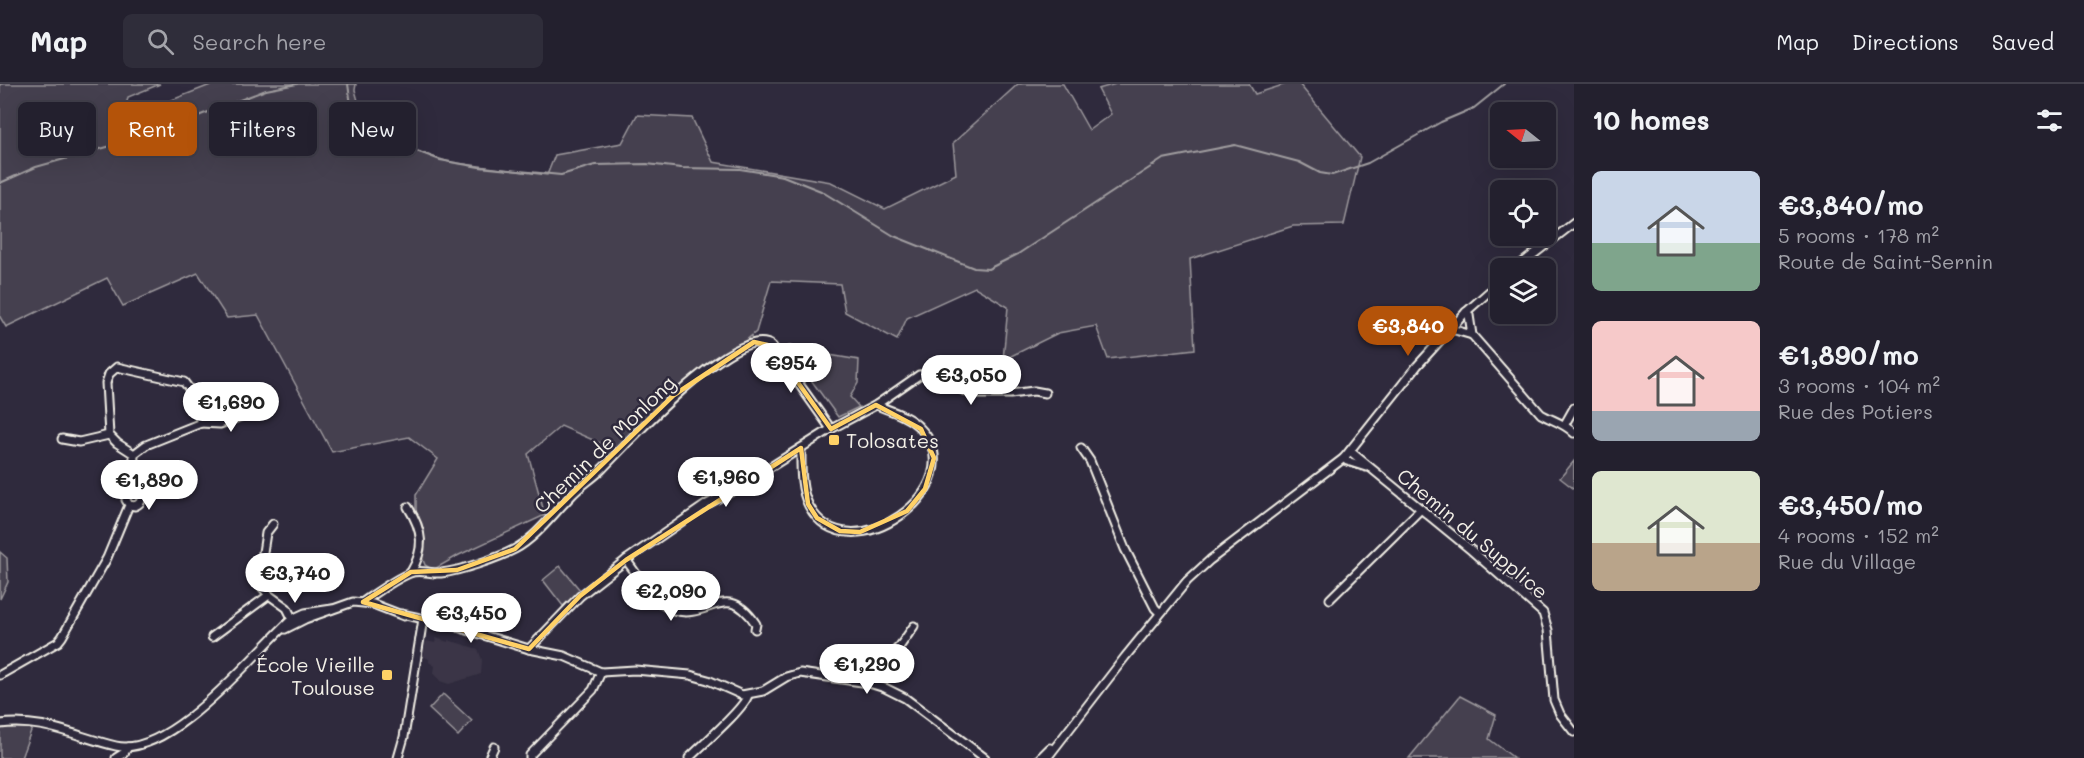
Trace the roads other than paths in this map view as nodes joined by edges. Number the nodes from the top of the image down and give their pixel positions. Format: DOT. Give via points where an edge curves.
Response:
graph roads {
  1 [pos="1574,223"];
  2 [pos="1529,258"];
  3 [pos="1490,291"];
  4 [pos="1466,312"];
  5 [pos="1452,327"];
  6 [pos="1472,335"];
  7 [pos="1046,393"];
  8 [pos="876,405"];
  9 [pos="1574,408"];
  10 [pos="254,411"];
  11 [pos="201,423"];
  12 [pos="1565,424"];
  13 [pos="831,429"];
  14 [pos="1574,433"];
  15 [pos="109,435"];
  16 [pos="62,439"];
  17 [pos="801,448"];
  18 [pos="1081,448"];
  19 [pos="1350,451"];
  20 [pos="134,454"];
  21 [pos="1344,458"];
  22 [pos="1368,467"];
  23 [pos="133,491"];
  24 [pos="129,505"];
  25 [pos="408,507"];
  26 [pos="1421,509"];
  27 [pos="273,524"];
  28 [pos="626,560"];
  29 [pos="411,572"];
  30 [pos="269,596"];
  31 [pos="1330,599"];
  32 [pos="363,602"];
  33 [pos="1160,613"];
  34 [pos="294,621"];
  35 [pos="423,621"];
  36 [pos="914,626"];
  37 [pos="755,629"];
  38 [pos="212,638"];
  39 [pos="529,649"];
  40 [pos="601,674"];
  41 [pos="0,675"];
  42 [pos="869,683"];
  43 [pos="748,695"];
  44 [pos="0,724"];
  45 [pos="1574,732"];
  46 [pos="128,747"];
  47 [pos="494,747"];
  48 [pos="1046,757"];
  49 [pos="117,758"];
  50 [pos="398,758"];
  51 [pos="489,758"];
  52 [pos="530,758"];
  53 [pos="689,758"];
  54 [pos="987,758"];
  1 -- 2 [label="street"];
  3 -- 4 [label="street"];
  4 -- 5 [label="street"];
  4 -- 6 [label="street"];
  5 -- 6 [label="street"];
  5 -- 19 [label="street"];
  6 -- 12 [label="street" via="1541,414"];
  7 -- 8 [label="street" via="975,394 923,374"];
  8 -- 13 [label="street"];
  8 -- 17 [label="street" via="921,429 934,459 921,496 907,512 889,523 860,532 840,531 824,524 808,504 802,484"];
  9 -- 12 [label="street"];
  10 -- 11 [label="street" via="220,423"];
  11 -- 15 [label="street" via="184,382 117,367 106,383"];
  11 -- 20 [label="street" via="146,445"];
  12 -- 14 [label="street"];
  13 -- 17 [label="street"];
  13 -- 29 [label="street, Chemin de Monlong" via="772,346 768,342 754,342 722,359 674,395 600,471 515,549 457,570"];
  15 -- 16 [label="street" via="79,442"];
  15 -- 20 [label="street"];
  17 -- 28 [label="street"];
  18 -- 33 [label="street" via="1090,461 1125,549"];
  19 -- 21 [label="street"];
  19 -- 22 [label="street, Chemin du Supplice"];
  20 -- 23 [label="street"];
  21 -- 22 [label="street, Chemin du Supplice"];
  21 -- 33 [label="street" via="1210,560"];
  22 -- 26 [label="street, Chemin du Supplice"];
  23 -- 24 [label="street" via="126,497"];
  23 -- 24 [label="street" via="141,499 138,505"];
  24 -- 41 [label="street" via="107,558 62,637"];
  25 -- 29 [label="street" via="418,523 422,546"];
  26 -- 31 [label="street"];
  26 -- 45 [label="street, Chemin du Supplice" via="1542,613 1548,630 1554,700"];
  27 -- 30 [label="street" via="266,533 259,578"];
  28 -- 37 [label="street" via="664,605 691,611 719,603 736,604 753,619"];
  28 -- 39 [label="street" via="580,596"];
  29 -- 32 [label="street"];
  30 -- 34 [label="street" via="284,604"];
  30 -- 38 [label="street"];
  32 -- 34 [label="street" via="305,613"];
  32 -- 35 [label="street"];
  33 -- 48 [label="street"];
  34 -- 46 [label="street" via="179,724 146,744"];
  35 -- 39 [label="street" via="452,625"];
  35 -- 50 [label="street"];
  36 -- 42 [label="street"];
  39 -- 40 [label="street" via="564,656"];
  40 -- 43 [label="street" via="635,670 690,675"];
  40 -- 52 [label="street" via="593,690"];
  42 -- 43 [label="street" via="800,673"];
  42 -- 54 [label="street" via="905,698"];
  43 -- 53 [label="street"];
  44 -- 46 [label="street" via="43,725"];
  46 -- 49 [label="street"];
  47 -- 51 [label="street"];
}
